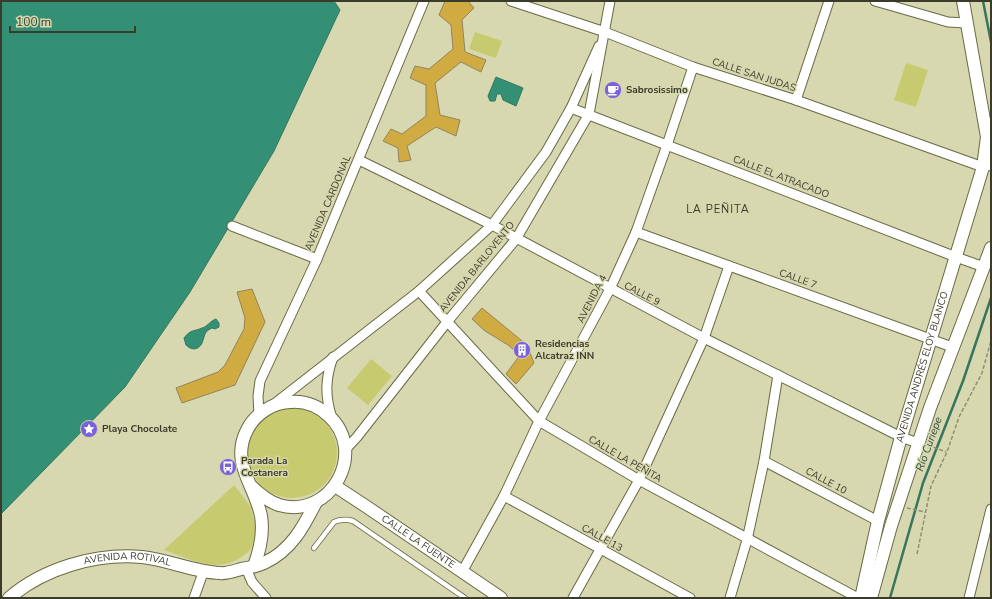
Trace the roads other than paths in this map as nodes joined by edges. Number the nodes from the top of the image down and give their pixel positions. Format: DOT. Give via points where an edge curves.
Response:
graph roads {
  1 [pos="424,1"];
  2 [pos="511,1"];
  3 [pos="610,1"];
  4 [pos="829,1"];
  5 [pos="875,1"];
  6 [pos="963,1"];
  7 [pos="966,23"];
  8 [pos="605,32"];
  9 [pos="693,67"];
  10 [pos="796,100"];
  11 [pos="571,108"];
  12 [pos="589,114"];
  13 [pos="989,141"];
  14 [pos="667,145"];
  15 [pos="358,160"];
  16 [pos="987,166"];
  17 [pos="492,225"];
  18 [pos="232,226"];
  19 [pos="636,232"];
  20 [pos="516,239"];
  21 [pos="991,248"];
  22 [pos="956,257"];
  23 [pos="317,259"];
  24 [pos="729,266"];
  25 [pos="984,266"];
  26 [pos="610,289"];
  27 [pos="419,291"];
  28 [pos="447,322"];
  29 [pos="704,338"];
  30 [pos="930,340"];
  31 [pos="952,347"];
  32 [pos="333,358"];
  33 [pos="778,375"];
  34 [pos="270,407"];
  35 [pos="259,414"];
  36 [pos="332,418"];
  37 [pos="539,421"];
  38 [pos="901,437"];
  39 [pos="923,444"];
  40 [pos="345,450"];
  41 [pos="764,461"];
  42 [pos="639,480"];
  43 [pos="250,485"];
  44 [pos="335,486"];
  45 [pos="504,496"];
  46 [pos="316,502"];
  47 [pos="991,509"];
  48 [pos="878,521"];
  49 [pos="747,540"];
  50 [pos="314,548"];
  51 [pos="600,550"];
  52 [pos="250,567"];
  53 [pos="204,570"];
  54 [pos="462,572"];
  55 [pos="9,598"];
  56 [pos="194,598"];
  57 [pos="266,598"];
  58 [pos="464,598"];
  59 [pos="501,598"];
  60 [pos="573,598"];
  61 [pos="690,598"];
  62 [pos="730,598"];
  63 [pos="858,598"];
  64 [pos="861,598"];
  65 [pos="871,598"];
  66 [pos="969,598"];
  1 -- 15 [label="street, AVENIDA CARDONAL"];
  2 -- 8 [label="street, CALLE SAN JUDAS"];
  3 -- 8 [label="street, AVENIDA BARLOVENTO"];
  4 -- 10 [label="street"];
  5 -- 7 [label="street" via="948,22"];
  6 -- 7 [label="main road, AVENIDA ANDRÉS ELOY BLANCO"];
  7 -- 13 [label="main road, AVENIDA ANDRÉS ELOY BLANCO"];
  8 -- 9 [label="street, CALLE SAN JUDAS"];
  8 -- 11 [label="street, AVENIDA BARLOVENTO"];
  8 -- 12 [label="street, AVENIDA BARLOVENTO"];
  9 -- 10 [label="street, CALLE SAN JUDAS"];
  9 -- 14 [label="street, AVENIDA 4"];
  10 -- 16 [label="street, CALLE SAN JUDAS"];
  11 -- 12 [label="street, CALLE EL ATRACADO"];
  11 -- 17 [label="street, AVENIDA BARLOVENTO" via="546,152"];
  12 -- 14 [label="street, CALLE EL ATRACADO"];
  12 -- 20 [label="street, AVENIDA BARLOVENTO"];
  13 -- 16 [label="main road, AVENIDA ANDRÉS ELOY BLANCO"];
  14 -- 19 [label="street, AVENIDA 4"];
  14 -- 22 [label="street, CALLE EL ATRACADO"];
  15 -- 17 [label="street, CALLE 9"];
  15 -- 23 [label="street, AVENIDA CARDONAL"];
  16 -- 22 [label="main road, AVENIDA ANDRÉS ELOY BLANCO"];
  17 -- 20 [label="street, CALLE 9"];
  17 -- 27 [label="street, AVENIDA BARLOVENTO"];
  18 -- 23 [label="street"];
  19 -- 24 [label="street, CALLE 7"];
  19 -- 26 [label="street, AVENIDA 4"];
  20 -- 26 [label="street, CALLE 9"];
  20 -- 28 [label="street, AVENIDA BARLOVENTO"];
  21 -- 25 [label="main road, AVENIDA ANDRÉS ELOY BLANCO"];
  22 -- 25 [label="street, CALLE EL ATRACADO"];
  22 -- 30 [label="main road, AVENIDA ANDRÉS ELOY BLANCO"];
  23 -- 35 [label="street, AVENIDA CARDONAL" via="260,381"];
  24 -- 29 [label="street"];
  24 -- 30 [label="street, CALLE 7"];
  25 -- 31 [label="main road, AVENIDA ANDRÉS ELOY BLANCO"];
  26 -- 29 [label="street, CALLE 9"];
  26 -- 37 [label="street, AVENIDA 4"];
  27 -- 28 [label="street, CALLE LA PEÑITA"];
  27 -- 32 [label="street, AVENIDA BARLOVENTO"];
  28 -- 37 [label="street, CALLE LA PEÑITA"];
  28 -- 40 [label="street, AVENIDA BARLOVENTO"];
  29 -- 33 [label="street, CALLE 9"];
  29 -- 42 [label="street"];
  30 -- 31 [label="street, CALLE 7"];
  30 -- 38 [label="main road, AVENIDA ANDRÉS ELOY BLANCO"];
  31 -- 39 [label="main road, AVENIDA ANDRÉS ELOY BLANCO"];
  32 -- 34 [label="street, AVENIDA BARLOVENTO"];
  32 -- 36 [label="street" via="326,382"];
  33 -- 38 [label="street, CALLE 9"];
  33 -- 41 [label="street"];
  34 -- 35 [label="main road"];
  34 -- 36 [label="main road" via="298,402 316,407"];
  35 -- 43 [label="main road" via="247,429 241,448 242,467"];
  36 -- 40 [label="main road" via="341,433"];
  37 -- 42 [label="street, CALLE LA PEÑITA"];
  37 -- 45 [label="street, AVENIDA 4"];
  38 -- 39 [label="street, CALLE 9"];
  38 -- 48 [label="main road, AVENIDA ANDRÉS ELOY BLANCO"];
  39 -- 65 [label="main road, AVENIDA ANDRÉS ELOY BLANCO" via="891,526"];
  40 -- 44 [label="main road" via="345,463"];
  41 -- 48 [label="street, CALLE 10"];
  41 -- 49 [label="street"];
  42 -- 49 [label="street, CALLE LA PEÑITA"];
  42 -- 51 [label="street"];
  43 -- 46 [label="main road" via="269,501 280,505 305,506"];
  43 -- 52 [label="main road" via="261,517 262,534 260,550"];
  44 -- 46 [label="main road"];
  44 -- 54 [label="main road, CALLE LA FUENTE"];
  45 -- 51 [label="street, CALLE 13"];
  45 -- 54 [label="street, AVENIDA 4"];
  46 -- 52 [label="main road, AVENIDA ROTIVAL" via="304,526 282,552 269,561"];
  47 -- 66 [label="street"];
  48 -- 64 [label="main road, AVENIDA ANDRÉS ELOY BLANCO"];
  49 -- 62 [label="street"];
  49 -- 63 [label="street, CALLE LA PEÑITA"];
  50 -- 58 [label="lane" via="334,522 353,521"];
  51 -- 60 [label="street"];
  51 -- 61 [label="street, CALLE 13"];
  52 -- 53 [label="main road, AVENIDA ROTIVAL" via="221,574"];
  52 -- 57 [label="street" via="252,582"];
  53 -- 55 [label="main road, AVENIDA ROTIVAL" via="141,557 87,561 43,576"];
  53 -- 56 [label="street"];
  54 -- 59 [label="main road, CALLE LA FUENTE"];
}
